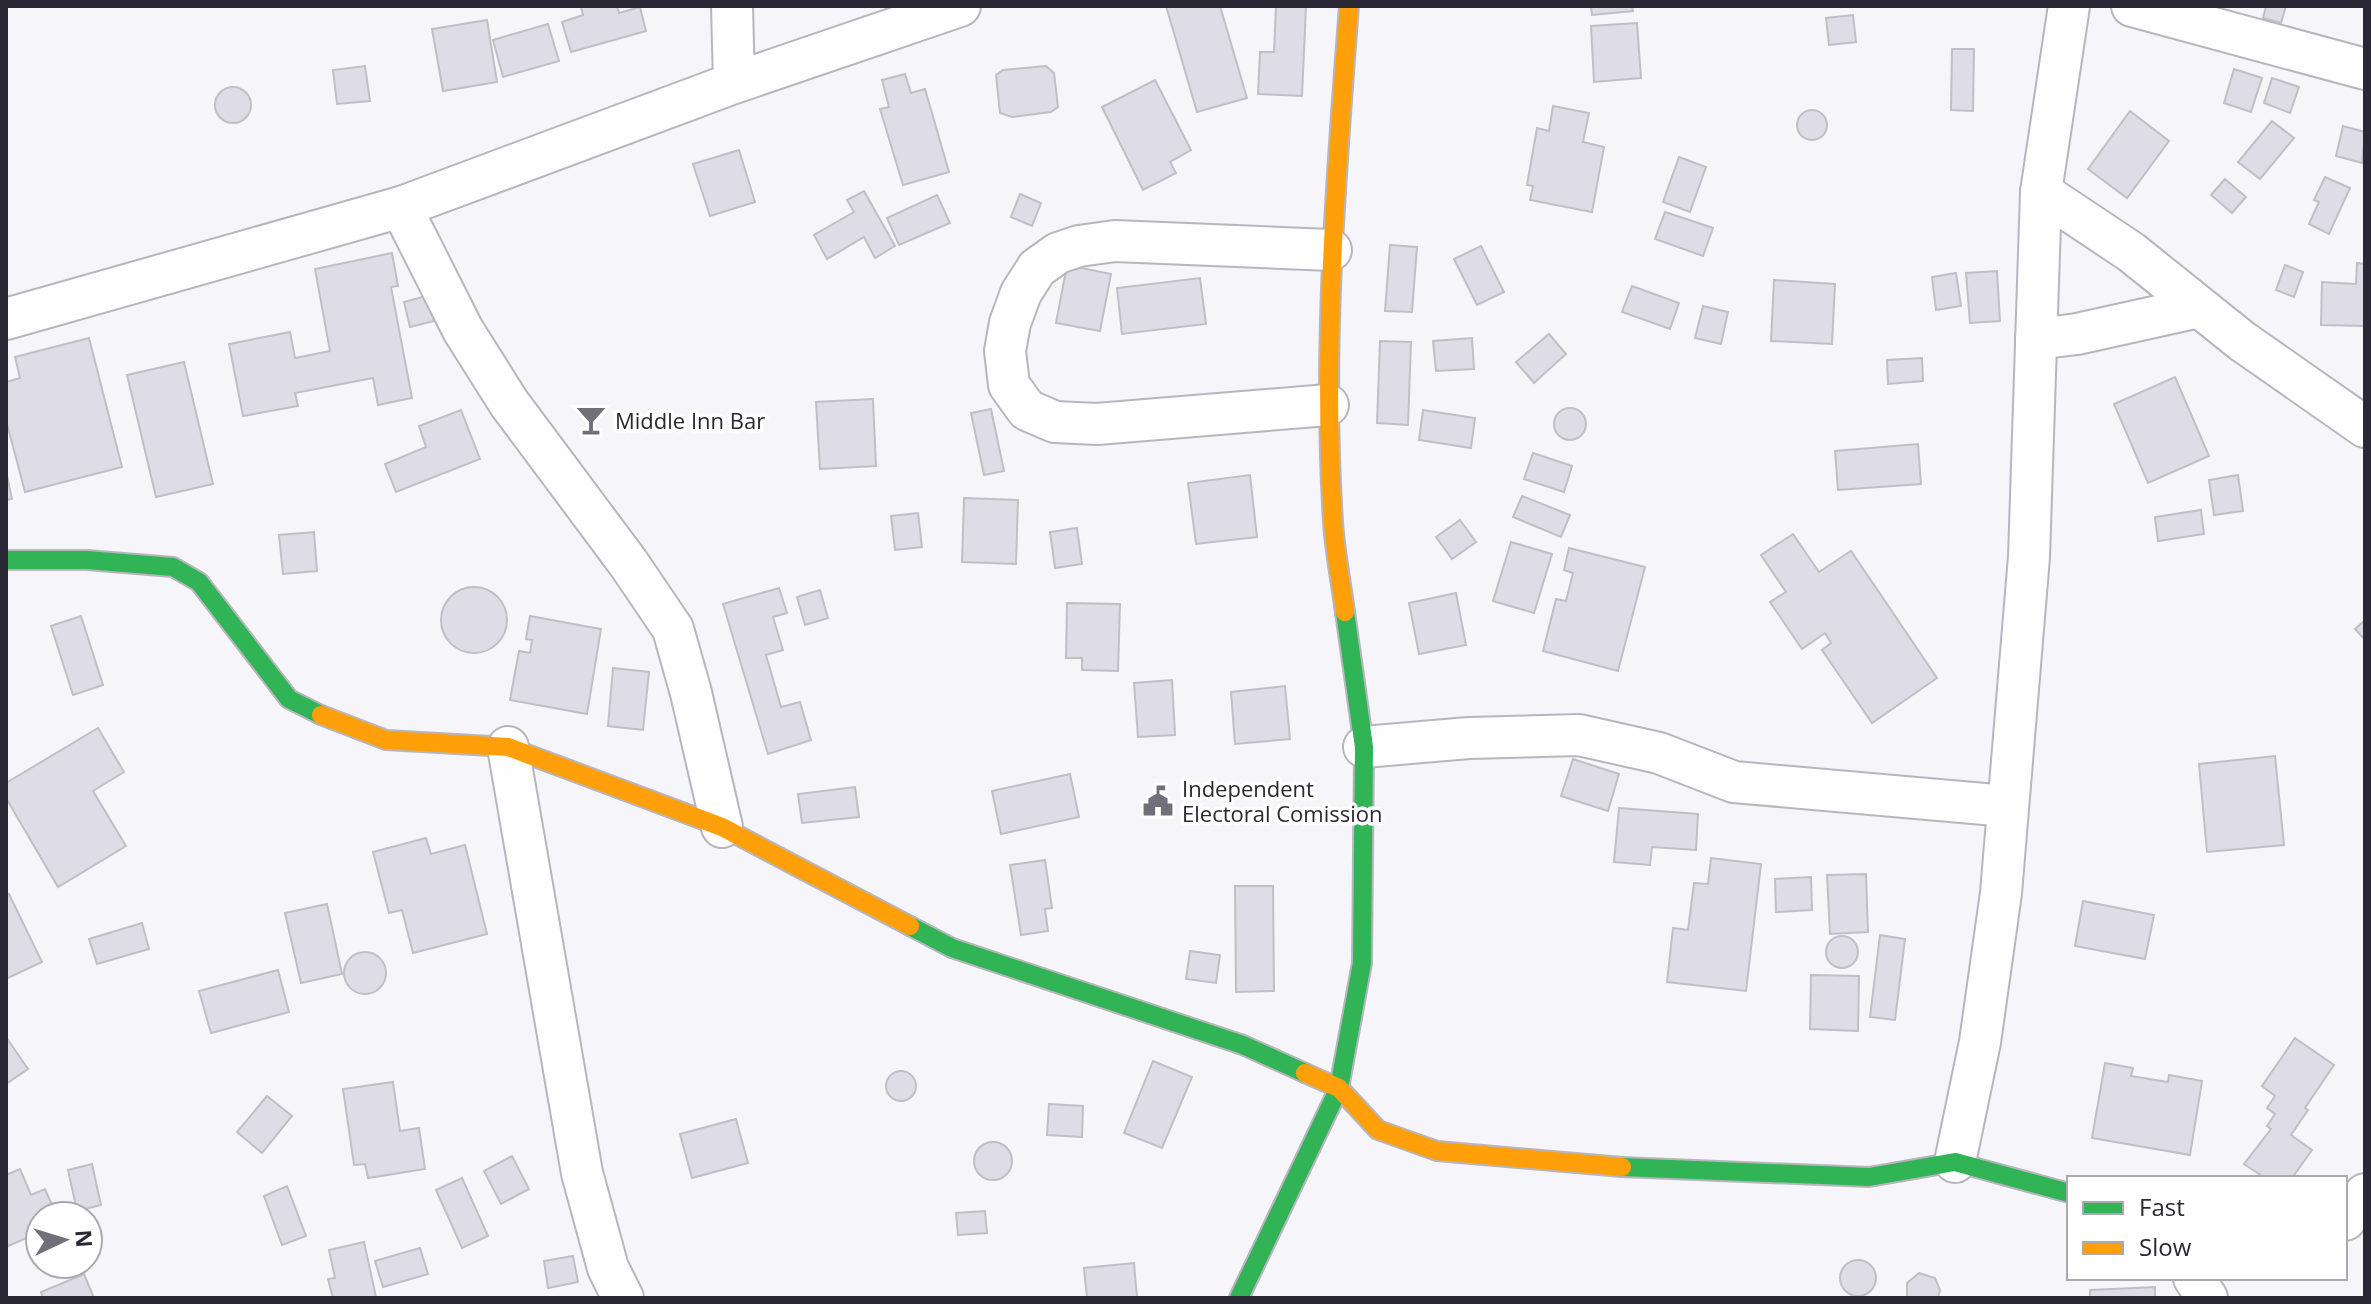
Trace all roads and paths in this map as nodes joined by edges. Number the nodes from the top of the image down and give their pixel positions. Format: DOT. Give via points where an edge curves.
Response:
graph roads {
  1 [pos="732,6"];
  2 [pos="960,6"];
  3 [pos="1349,6"];
  4 [pos="2069,6"];
  5 [pos="2132,6"];
  6 [pos="2365,69"];
  7 [pos="734,83"];
  8 [pos="2041,192"];
  9 [pos="401,207"];
  10 [pos="1331,250"];
  11 [pos="2199,307"];
  12 [pos="6,319"];
  13 [pos="2036,339"];
  14 [pos="1328,405"];
  15 [pos="2365,427"];
  16 [pos="6,560"];
  17 [pos="508,747"];
  18 [pos="1364,747"];
  19 [pos="2007,806"];
  20 [pos="722,827"];
  21 [pos="1339,1088"];
  22 [pos="1955,1162"];
  23 [pos="2067,1192"];
  24 [pos="2365,1194"];
  25 [pos="2347,1217"];
  26 [pos="2195,1280"];
  27 [pos="623,1298"];
  28 [pos="1239,1298"];
  29 [pos="2207,1298"];
  1 -- 7 [label="street"];
  2 -- 7 [label="street"];
  3 -- 10 [label="street"];
  4 -- 8 [label="street"];
  5 -- 6 [label="street"];
  7 -- 9 [label="street"];
  8 -- 11 [label="street" via="2131,252"];
  8 -- 13 [label="street"];
  9 -- 12 [label="street"];
  9 -- 20 [label="street" via="463,330 509,403 673,629"];
  10 -- 14 [label="street"];
  10 -- 14 [label="street" via="1115,241 1079,246 1037,268 1021,293 1005,351 1009,385 1027,410 1055,422 1097,424"];
  11 -- 13 [label="street"];
  11 -- 15 [label="street"];
  13 -- 19 [label="street" via="2029,557"];
  14 -- 18 [label="street" via="1333,525"];
  16 -- 17 [label="street" via="173,567 199,582 289,699 386,740"];
  17 -- 20 [label="street"];
  17 -- 27 [label="street" via="582,1173 608,1268"];
  18 -- 19 [label="street" via="1579,735 1659,753 1734,782"];
  18 -- 21 [label="street" via="1362,963"];
  19 -- 22 [label="street" via="1980,1042"];
  20 -- 21 [label="street" via="952,948 1243,1045"];
  21 -- 22 [label="street" via="1378,1130 1437,1151 1652,1170 1869,1177"];
  21 -- 28 [label="street"];
  22 -- 23 [label="street"];
  24 -- 25 [label="street"];
  26 -- 29 [label="street"];
}
